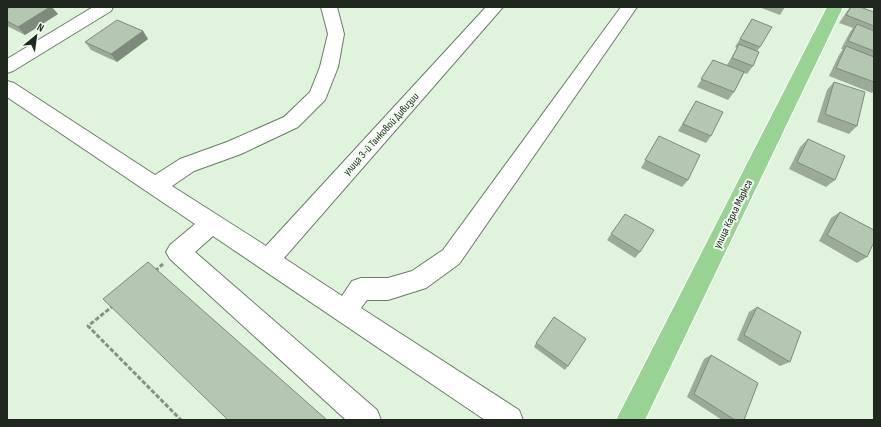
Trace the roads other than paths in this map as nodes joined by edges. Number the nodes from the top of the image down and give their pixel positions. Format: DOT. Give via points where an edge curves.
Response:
graph roads {
  1 [pos="104,7"];
  2 [pos="329,7"];
  3 [pos="494,7"];
  4 [pos="629,7"];
  5 [pos="835,7"];
  6 [pos="7,67"];
  7 [pos="7,88"];
  8 [pos="155,186"];
  9 [pos="212,223"];
  10 [pos="268,260"];
  11 [pos="345,311"];
  12 [pos="367,420"];
  13 [pos="509,420"];
  14 [pos="630,420"];
  1 -- 6 [label="street"];
  2 -- 8 [label="street" via="336,34 329,67 318,95 291,122 234,148 187,165"];
  3 -- 10 [label="street, улица 3-й Танковой Дивизии"];
  4 -- 11 [label="street" via="451,257 418,280 388,289 361,289"];
  5 -- 14 [label="main road, улица Карла Маркса"];
  7 -- 8 [label="street"];
  8 -- 9 [label="street"];
  9 -- 10 [label="street"];
  9 -- 12 [label="street" via="178,252"];
  10 -- 11 [label="street"];
  11 -- 13 [label="street"];
}
